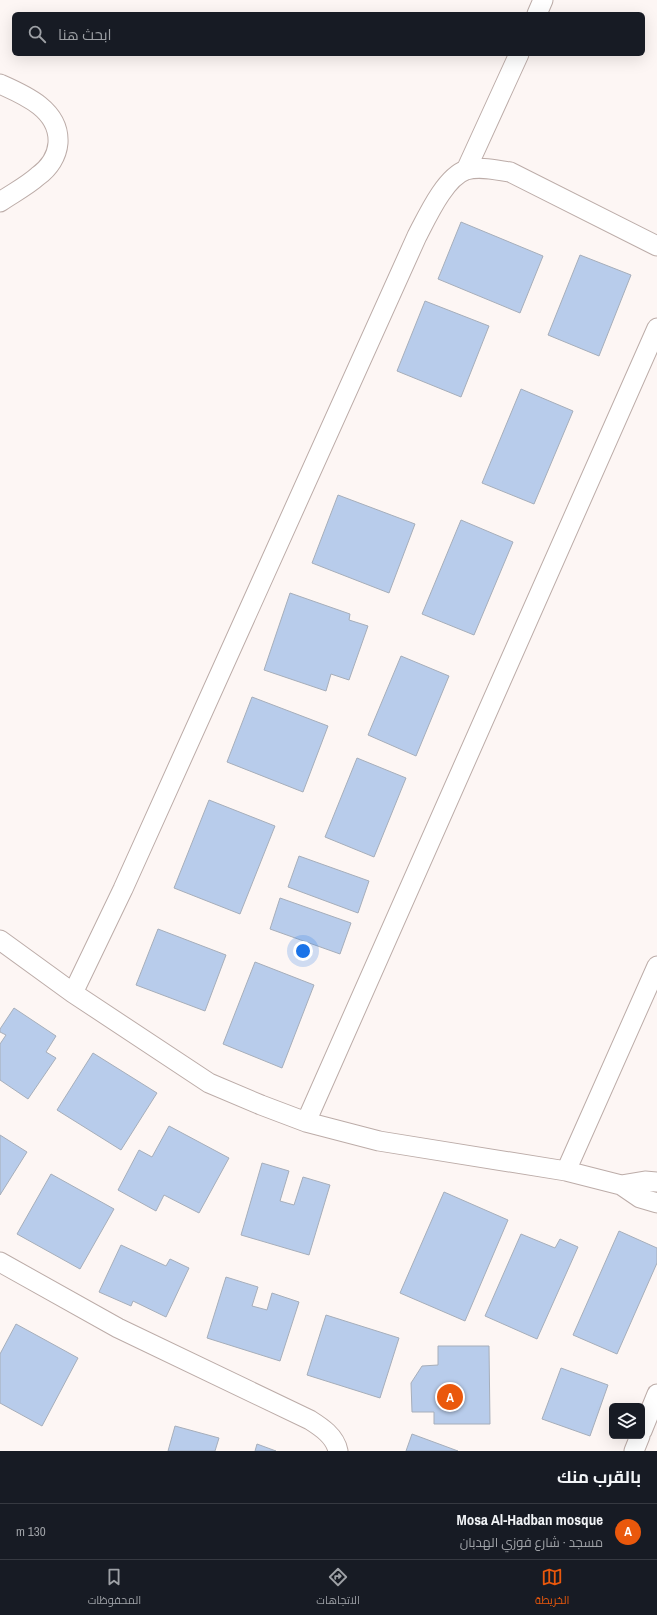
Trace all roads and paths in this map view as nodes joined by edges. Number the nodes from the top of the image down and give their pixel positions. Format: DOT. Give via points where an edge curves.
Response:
graph roads {
  1 [pos="543,0"];
  2 [pos="538,12"];
  3 [pos="518,56"];
  4 [pos="0,84"];
  5 [pos="466,170"];
  6 [pos="0,202"];
  7 [pos="657,246"];
  8 [pos="657,328"];
  9 [pos="0,940"];
  10 [pos="657,966"];
  11 [pos="73,993"];
  12 [pos="306,1122"];
  13 [pos="566,1171"];
  14 [pos="657,1182"];
  15 [pos="621,1185"];
  16 [pos="657,1203"];
  17 [pos="0,1262"];
  18 [pos="657,1394"];
  19 [pos="645,1424"];
  20 [pos="639,1439"];
  21 [pos="338,1451"];
  22 [pos="634,1451"];
  1 -- 2 [label="street"];
  3 -- 5 [label="street"];
  4 -- 6 [label="street" via="32,99 48,113 56,124 58,133 57,151 52,162 39,176"];
  5 -- 7 [label="street" via="485,168 510,172"];
  5 -- 11 [label="street" via="449,182 417,236 123,889"];
  8 -- 12 [label="street"];
  9 -- 11 [label="street"];
  10 -- 13 [label="street"];
  11 -- 12 [label="street" via="209,1083"];
  12 -- 13 [label="street" via="380,1141"];
  13 -- 15 [label="street"];
  14 -- 15 [label="street"];
  15 -- 16 [label="street" via="640,1198"];
  17 -- 21 [label="street" via="118,1328 310,1420 326,1430"];
  18 -- 19 [label="street"];
  20 -- 22 [label="street"];
}
